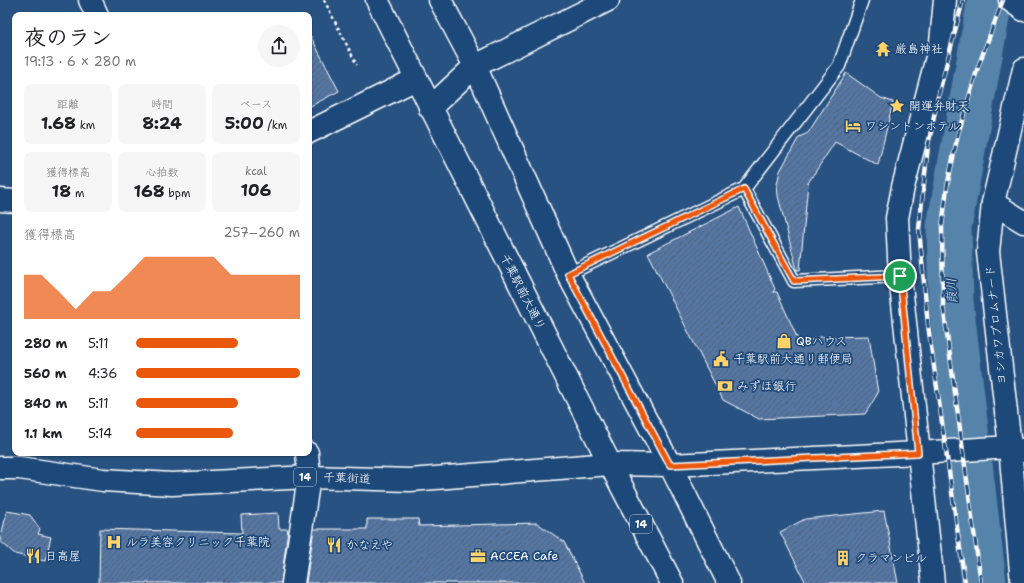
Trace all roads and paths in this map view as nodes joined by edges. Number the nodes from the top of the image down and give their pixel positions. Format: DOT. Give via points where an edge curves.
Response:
graph roads {
  1 [pos="90,0"];
  2 [pos="324,0"];
  3 [pos="377,0"];
  4 [pos="440,0"];
  5 [pos="608,0"];
  6 [pos="862,0"];
  7 [pos="945,0"];
  8 [pos="1010,0"];
  9 [pos="1024,10"];
  10 [pos="96,12"];
  11 [pos="357,65"];
  12 [pos="475,66"];
  13 [pos="1024,69"];
  14 [pos="416,79"];
  15 [pos="430,108"];
  16 [pos="312,131"];
  17 [pos="744,189"];
  18 [pos="0,200"];
  19 [pos="12,201"];
  20 [pos="993,203"];
  21 [pos="1024,222"];
  22 [pos="568,274"];
  23 [pos="900,276"];
  24 [pos="1017,449"];
  25 [pos="918,453"];
  26 [pos="307,456"];
  27 [pos="610,464"];
  28 [pos="670,465"];
  29 [pos="0,468"];
  30 [pos="308,476"];
  31 [pos="293,583"];
  32 [pos="672,583"];
  33 [pos="729,583"];
  34 [pos="933,583"];
  35 [pos="1022,583"];
  1 -- 10 [label="main road"];
  2 -- 11 [label="path"];
  3 -- 14 [label="main road, 千葉駅前大通り"];
  4 -- 12 [label="main road"];
  5 -- 12 [label="main road"];
  6 -- 17 [label="lane" via="839,66"];
  7 -- 23 [label="main road" via="941,42 897,218"];
  8 -- 9 [label="main road"];
  12 -- 15 [label="main road"];
  12 -- 22 [label="main road"];
  13 -- 20 [label="main road, ヨシカワプロムナード"];
  14 -- 15 [label="main road, 千葉駅前大通り"];
  14 -- 16 [label="main road"];
  15 -- 27 [label="main road, 千葉駅前大通り"];
  17 -- 22 [label="lane"];
  17 -- 23 [label="lane" via="794,281"];
  18 -- 19 [label="main road"];
  20 -- 21 [label="main road"];
  20 -- 24 [label="main road, ヨシカワプロムナード" via="988,252"];
  22 -- 28 [label="main road"];
  23 -- 25 [label="main road"];
  24 -- 25 [label="main road, 千葉街道"];
  24 -- 35 [label="main road, ヨシカワプロムナード"];
  25 -- 28 [label="main road, 千葉街道"];
  25 -- 34 [label="main road"];
  26 -- 30 [label="main road"];
  27 -- 28 [label="main road, 千葉街道 / 14"];
  27 -- 30 [label="main road, 千葉街道 / 14" via="410,480"];
  27 -- 32 [label="main road, 千葉駅前大通り / 14"];
  28 -- 33 [label="main road"];
  29 -- 30 [label="main road, 千葉街道 / 14" via="19,468 103,480 172,484"];
  30 -- 31 [label="main road"];
}
